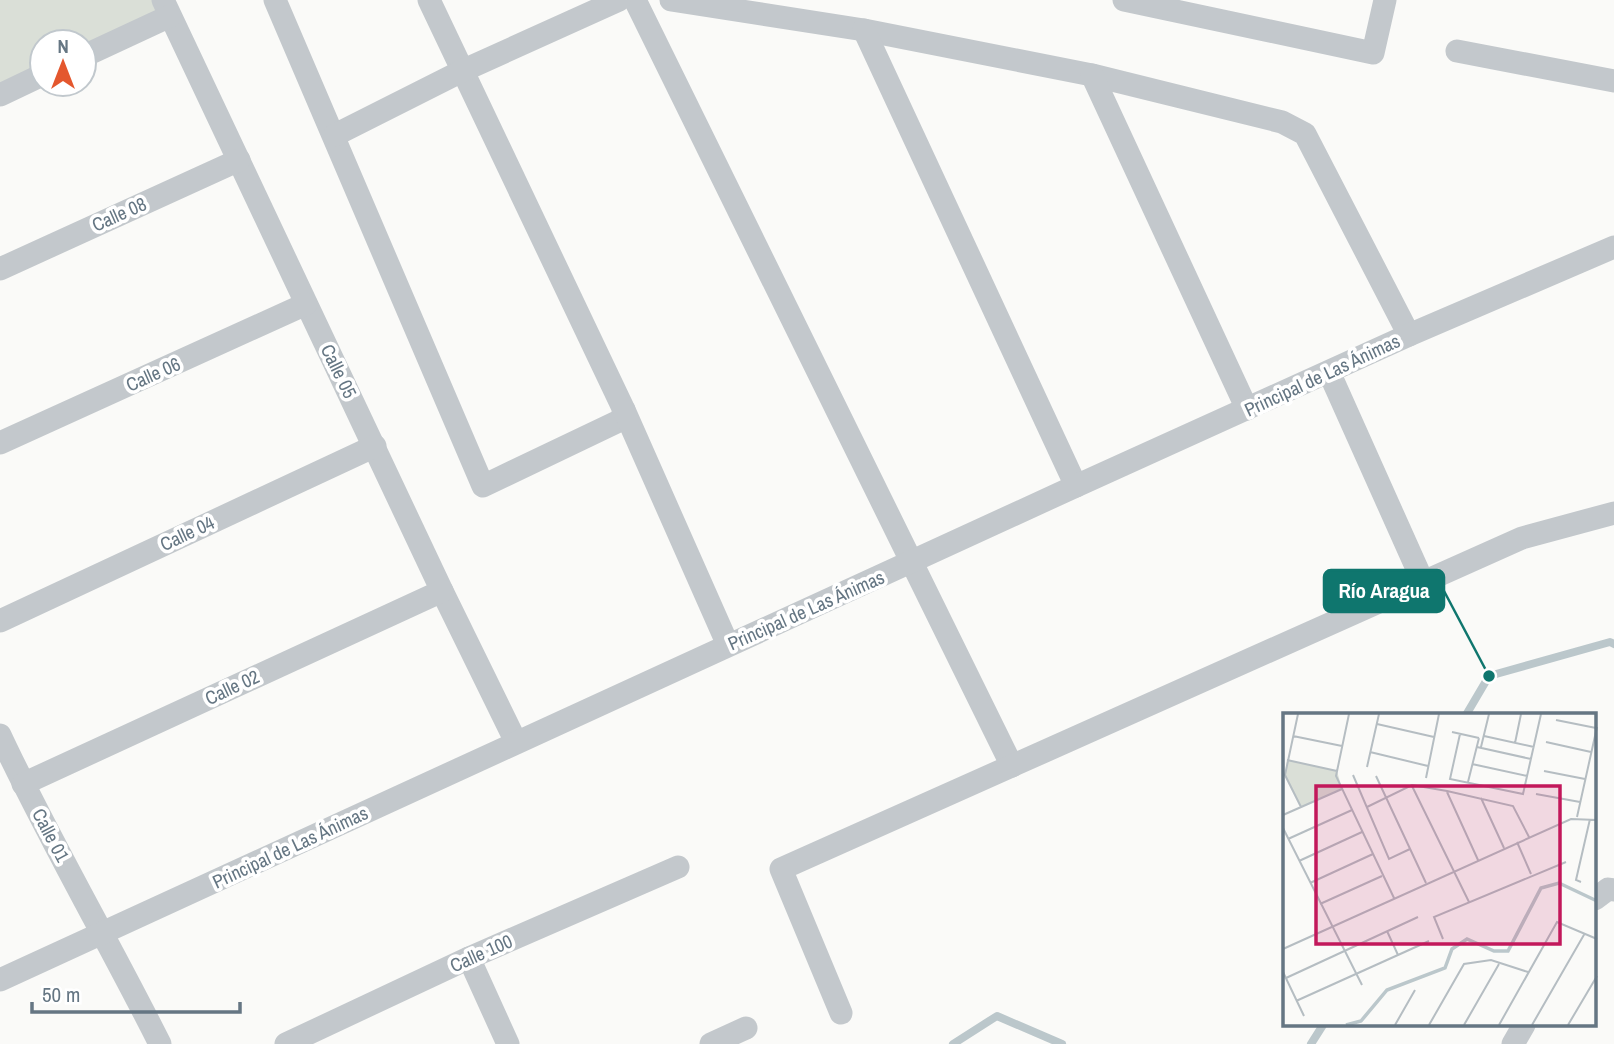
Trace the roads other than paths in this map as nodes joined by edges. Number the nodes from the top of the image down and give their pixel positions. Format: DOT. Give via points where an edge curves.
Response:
graph roads {
  1 [pos="275,0"];
  2 [pos="429,0"];
  3 [pos="619,0"];
  4 [pos="635,0"];
  5 [pos="671,0"];
  6 [pos="1124,0"];
  7 [pos="1385,0"];
  8 [pos="167,8"];
  9 [pos="864,30"];
  10 [pos="98,48"];
  11 [pos="1457,51"];
  12 [pos="462,71"];
  13 [pos="1092,75"];
  14 [pos="1614,81"];
  15 [pos="28,82"];
  16 [pos="0,95"];
  17 [pos="335,135"];
  18 [pos="239,160"];
  19 [pos="1614,247"];
  20 [pos="0,269"];
  21 [pos="306,304"];
  22 [pos="1409,335"];
  23 [pos="1329,372"];
  24 [pos="1247,409"];
  25 [pos="624,410"];
  26 [pos="0,443"];
  27 [pos="375,446"];
  28 [pos="1076,486"];
  29 [pos="1614,513"];
  30 [pos="912,562"];
  31 [pos="1423,582"];
  32 [pos="442,591"];
  33 [pos="0,621"];
  34 [pos="728,645"];
  35 [pos="0,735"];
  36 [pos="516,742"];
  37 [pos="1012,766"];
  38 [pos="23,784"];
  39 [pos="678,867"];
  40 [pos="104,934"];
  41 [pos="469,958"];
  42 [pos="0,980"];
  43 [pos="841,1013"];
  44 [pos="1523,1026"];
  45 [pos="747,1028"];
  46 [pos="160,1044"];
  47 [pos="286,1044"];
  48 [pos="508,1044"];
  49 [pos="712,1044"];
  50 [pos="1513,1044"];
  1 -- 17 [label="street"];
  2 -- 12 [label="street"];
  3 -- 12 [label="street"];
  4 -- 30 [label="street"];
  5 -- 9 [label="street"];
  6 -- 7 [label="street" via="1373,53"];
  8 -- 10 [label="street"];
  8 -- 18 [label="street, Calle 05"];
  9 -- 13 [label="street"];
  9 -- 28 [label="street"];
  11 -- 14 [label="street"];
  12 -- 17 [label="street"];
  12 -- 25 [label="street"];
  13 -- 22 [label="street" via="1282,122 1305,134"];
  13 -- 24 [label="street"];
  15 -- 16 [label="street"];
  17 -- 25 [label="street" via="483,485 621,420"];
  18 -- 20 [label="street, Calle 08"];
  18 -- 21 [label="street, Calle 05"];
  19 -- 22 [label="street, Principal de Las Ánimas"];
  21 -- 26 [label="street, Calle 06"];
  21 -- 27 [label="street, Calle 05"];
  22 -- 23 [label="street, Principal de Las Ánimas"];
  23 -- 24 [label="street, Principal de Las Ánimas"];
  23 -- 31 [label="street"];
  24 -- 28 [label="street, Principal de Las Ánimas"];
  25 -- 34 [label="street"];
  27 -- 32 [label="street, Calle 05"];
  27 -- 33 [label="street, Calle 04"];
  28 -- 30 [label="street, Principal de Las Ánimas"];
  29 -- 31 [label="street" via="1521,538"];
  30 -- 34 [label="street, Principal de Las Ánimas"];
  30 -- 37 [label="street"];
  31 -- 37 [label="street"];
  32 -- 36 [label="street, Calle 05"];
  32 -- 38 [label="street, Calle 02"];
  34 -- 36 [label="street, Principal de Las Ánimas"];
  35 -- 38 [label="street, Calle 01"];
  36 -- 40 [label="street, Principal de Las Ánimas"];
  37 -- 43 [label="street" via="781,869"];
  38 -- 40 [label="street, Calle 01"];
  39 -- 41 [label="street, Calle 100"];
  40 -- 42 [label="street, Principal de Las Ánimas"];
  40 -- 46 [label="street, Calle 01"];
  41 -- 47 [label="street, Calle 100"];
  41 -- 48 [label="street"];
  44 -- 50 [label="street"];
  45 -- 49 [label="street"];
}
